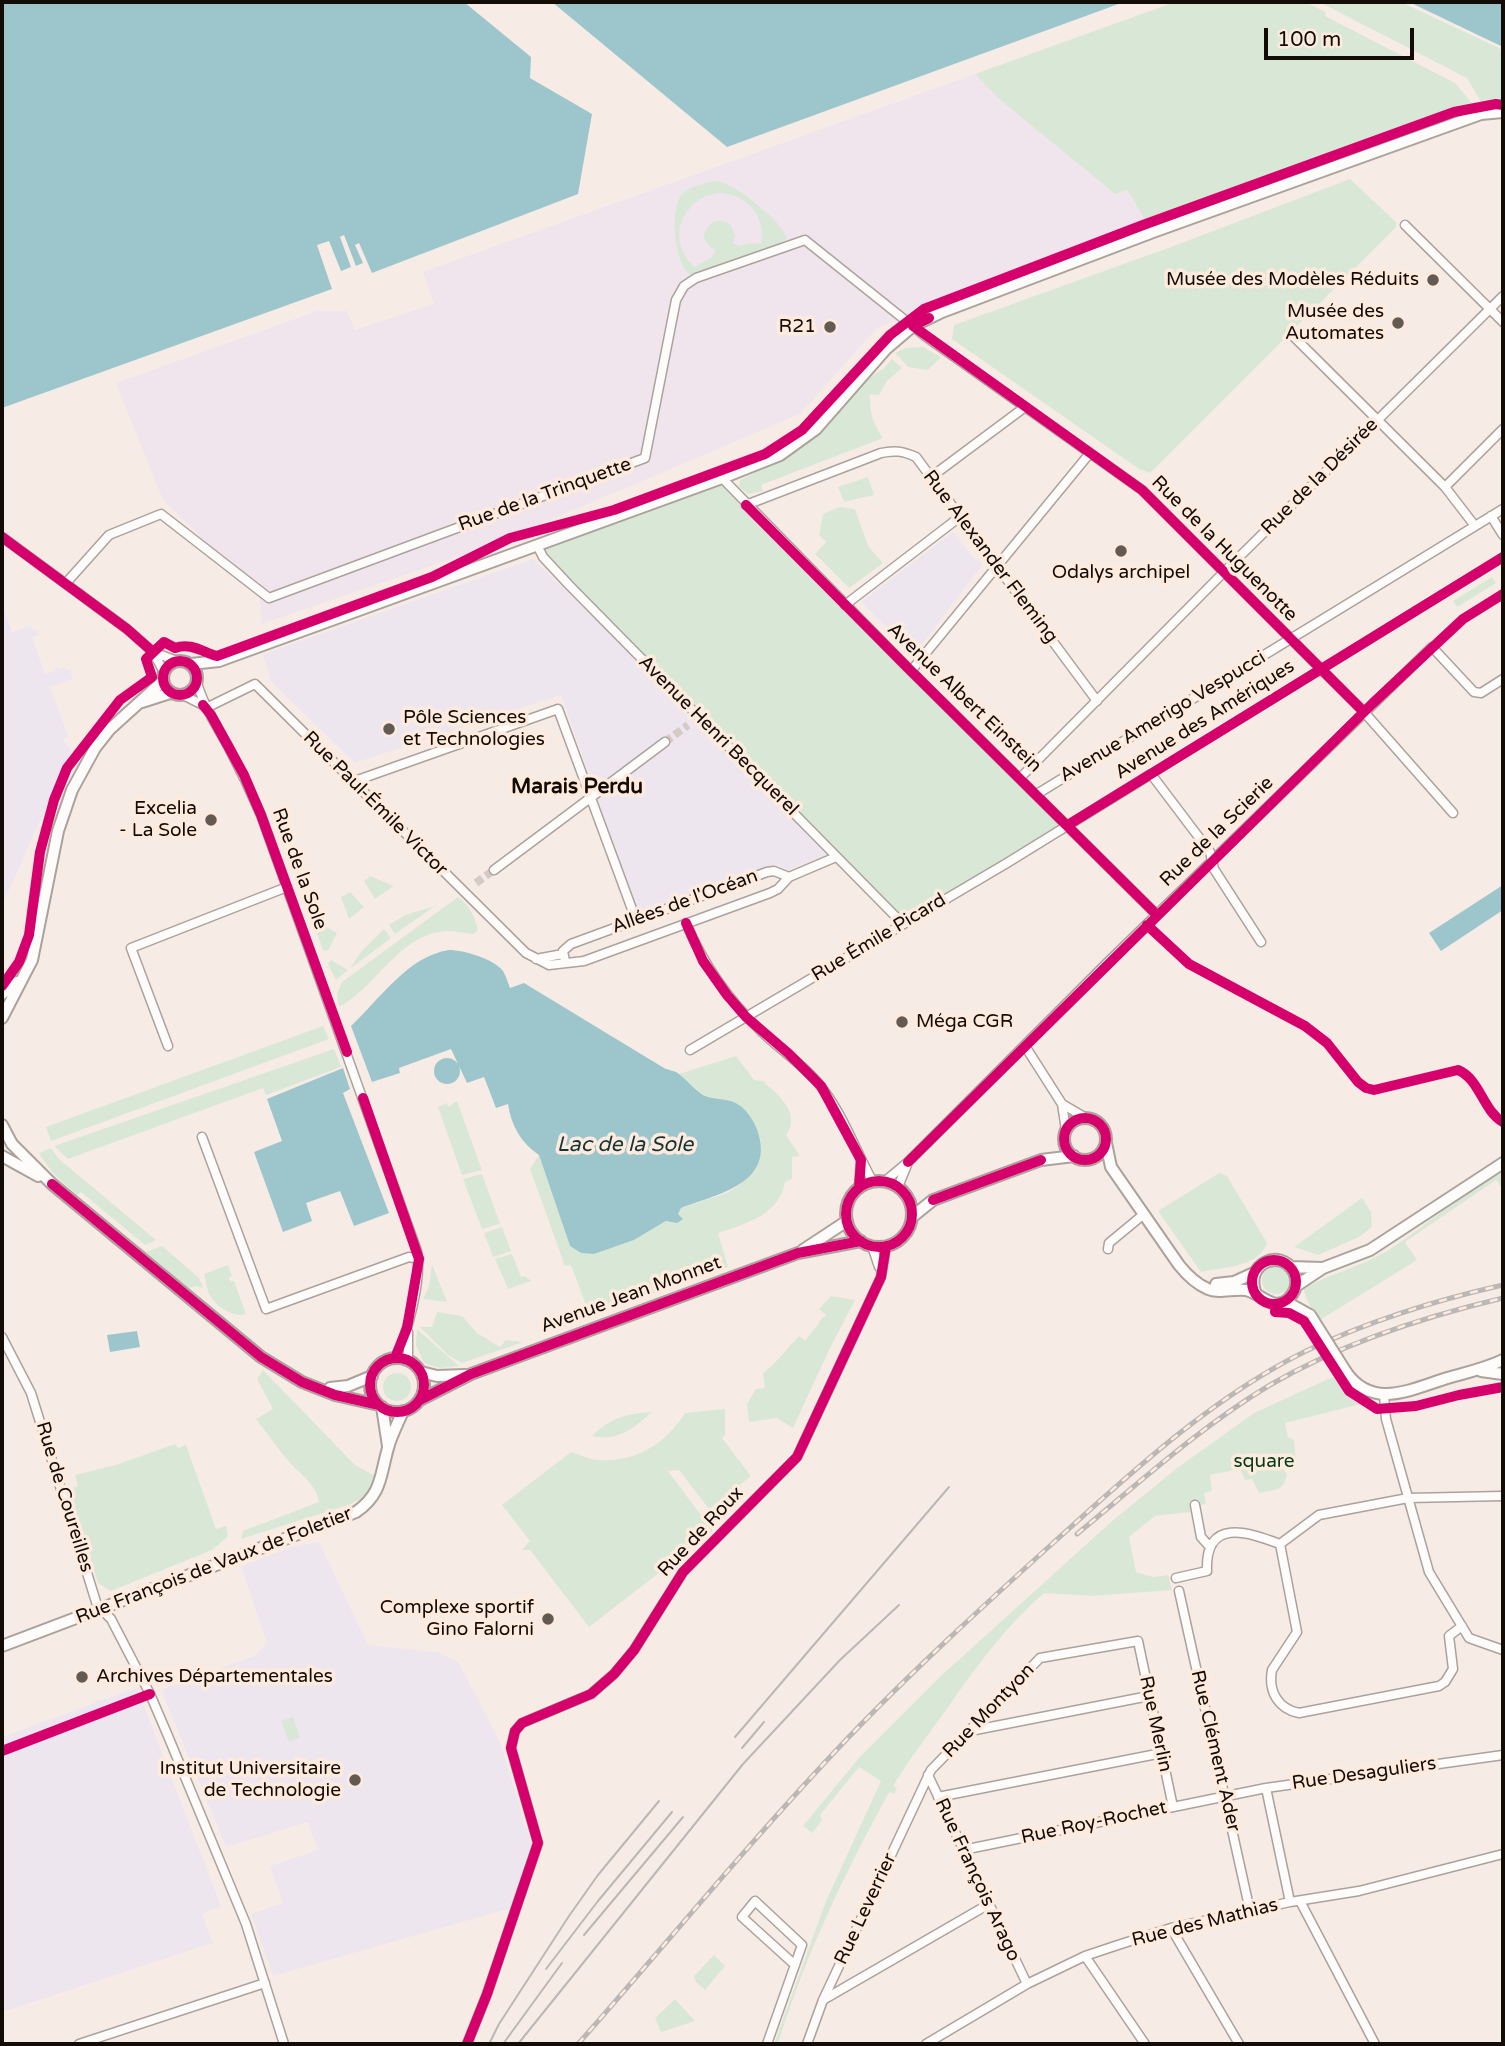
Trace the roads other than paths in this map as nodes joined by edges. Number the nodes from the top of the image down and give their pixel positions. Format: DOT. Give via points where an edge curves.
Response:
graph roads {
  1 [pos="1503,112"];
  2 [pos="1405,226"];
  3 [pos="1503,296"];
  4 [pos="1490,309"];
  5 [pos="1503,322"];
  6 [pos="913,326"];
  7 [pos="1290,333"];
  8 [pos="1025,407"];
  9 [pos="1377,421"];
  10 [pos="1503,429"];
  11 [pos="1090,453"];
  12 [pos="931,477"];
  13 [pos="722,478"];
  14 [pos="1445,487"];
  15 [pos="746,505"];
  16 [pos="1503,509"];
  17 [pos="961,516"];
  18 [pos="1492,516"];
  19 [pos="1475,526"];
  20 [pos="1503,535"];
  21 [pos="2,537"];
  22 [pos="537,545"];
  23 [pos="1503,557"];
  24 [pos="997,564"];
  25 [pos="1224,572"];
  26 [pos="66,583"];
  27 [pos="845,605"];
  28 [pos="1290,639"];
  29 [pos="153,652"];
  30 [pos="177,661"];
  31 [pos="219,661"];
  32 [pos="191,664"];
  33 [pos="1321,669"];
  34 [pos="911,671"];
  35 [pos="163,676"];
  36 [pos="1503,679"];
  37 [pos="197,681"];
  38 [pos="170,693"];
  39 [pos="183,695"];
  40 [pos="1097,701"];
  41 [pos="142,702"];
  42 [pos="205,707"];
  43 [pos="1364,712"];
  44 [pos="665,742"];
  45 [pos="1151,774"];
  46 [pos="1020,778"];
  47 [pos="352,782"];
  48 [pos="1037,794"];
  49 [pos="590,798"];
  50 [pos="1453,813"];
  51 [pos="1068,825"];
  52 [pos="836,857"];
  53 [pos="1212,862"];
  54 [pos="494,870"];
  55 [pos="789,877"];
  56 [pos="287,887"];
  57 [pos="1157,915"];
  58 [pos="636,920"];
  59 [pos="686,923"];
  60 [pos="903,924"];
  61 [pos="1261,942"];
  62 [pos="564,958"];
  63 [pos="22,978"];
  64 [pos="2,994"];
  65 [pos="746,1017"];
  66 [pos="2,1018"];
  67 [pos="168,1046"];
  68 [pos="1025,1046"];
  69 [pos="691,1050"];
  70 [pos="1062,1104"];
  71 [pos="1086,1118"];
  72 [pos="2,1125"];
  73 [pos="1065,1135"];
  74 [pos="202,1137"];
  75 [pos="1106,1143"];
  76 [pos="2,1156"];
  77 [pos="1079,1158"];
  78 [pos="861,1160"];
  79 [pos="1041,1160"];
  80 [pos="908,1162"];
  81 [pos="1503,1163"];
  82 [pos="1121,1181"];
  83 [pos="878,1182"];
  84 [pos="52,1184"];
  85 [pos="898,1187"];
  86 [pos="859,1188"];
  87 [pos="908,1198"];
  88 [pos="933,1200"];
  89 [pos="1144,1213"];
  90 [pos="912,1217"];
  91 [pos="848,1221"];
  92 [pos="861,1241"];
  93 [pos="872,1246"];
  94 [pos="886,1246"];
  95 [pos="1108,1249"];
  96 [pos="799,1253"];
  97 [pos="419,1259"];
  98 [pos="1290,1267"];
  99 [pos="1323,1268"];
  100 [pos="1254,1273"];
  101 [pos="881,1277"];
  102 [pos="1196,1282"];
  103 [pos="1295,1288"];
  104 [pos="1256,1294"];
  105 [pos="1281,1303"];
  106 [pos="1310,1315"];
  107 [pos="408,1328"];
  108 [pos="2,1337"];
  109 [pos="395,1358"];
  110 [pos="408,1360"];
  111 [pos="1503,1360"];
  112 [pos="1481,1371"];
  113 [pos="421,1372"];
  114 [pos="471,1374"];
  115 [pos="1503,1374"];
  116 [pos="372,1376"];
  117 [pos="313,1386"];
  118 [pos="1384,1395"];
  119 [pos="419,1400"];
  120 [pos="381,1406"];
  121 [pos="403,1411"];
  122 [pos="388,1446"];
  123 [pos="1503,1496"];
  124 [pos="1408,1498"];
  125 [pos="1195,1505"];
  126 [pos="1280,1544"];
  127 [pos="1210,1548"];
  128 [pos="1176,1578"];
  129 [pos="1179,1591"];
  130 [pos="101,1609"];
  131 [pos="1462,1626"];
  132 [pos="1138,1641"];
  133 [pos="2,1646"];
  134 [pos="1503,1650"];
  135 [pos="1149,1696"];
  136 [pos="987,1713"];
  137 [pos="991,1727"];
  138 [pos="970,1731"];
  139 [pos="1162,1753"];
  140 [pos="1503,1755"];
  141 [pos="928,1775"];
  142 [pos="1266,1787"];
  143 [pos="921,1790"];
  144 [pos="936,1793"];
  145 [pos="1224,1796"];
  146 [pos="1173,1807"];
  147 [pos="963,1850"];
  148 [pos="1503,1854"];
  149 [pos="1300,1901"];
  150 [pos="1290,1902"];
  151 [pos="989,1904"];
  152 [pos="1250,1911"];
  153 [pos="1171,1928"];
  154 [pos="1085,1956"];
  155 [pos="795,1965"];
  156 [pos="835,1975"];
  157 [pos="265,1983"];
  158 [pos="1027,1984"];
  159 [pos="847,1986"];
  160 [pos="823,2000"];
  161 [pos="79,2044"];
  162 [pos="284,2044"];
  163 [pos="467,2044"];
  164 [pos="767,2044"];
  165 [pos="807,2044"];
  166 [pos="926,2044"];
  167 [pos="1144,2044"];
  168 [pos="1239,2044"];
  169 [pos="1376,2044"];
  1 -- 6 [label="street" via="1481,114 1153,232"];
  2 -- 4 [label="street"];
  3 -- 4 [label="street, Rue de la Désirée"];
  4 -- 5 [label="street"];
  4 -- 9 [label="street, Rue de la Désirée"];
  6 -- 8 [label="street, Rue de la Huguenotte"];
  6 -- 13 [label="street" via="886,349 816,429 780,455"];
  6 -- 26 [label="street, Rue de la Trinquette" via="805,240 684,286 676,300 645,458 269,598 161,514 109,535"];
  7 -- 9 [label="street"];
  8 -- 11 [label="street, Rue de la Huguenotte"];
  8 -- 12 [label="street"];
  9 -- 14 [label="street"];
  9 -- 25 [label="street, Rue de la Désirée"];
  10 -- 14 [label="street"];
  11 -- 24 [label="street"];
  11 -- 25 [label="street, Rue de la Huguenotte" via="1142,490"];
  12 -- 15 [label="street, Rue Alexander Fleming" via="916,457 892,450"];
  12 -- 17 [label="street, Rue Alexander Fleming"];
  13 -- 15 [label="street, Avenue Albert Einstein"];
  13 -- 22 [label="street"];
  14 -- 19 [label="street"];
  15 -- 27 [label="street, Avenue Albert Einstein"];
  16 -- 18 [label="street, Avenue Amerigo Vespucci"];
  17 -- 24 [label="street, Rue Alexander Fleming"];
  17 -- 27 [label="street"];
  18 -- 19 [label="street, Avenue Amerigo Vespucci"];
  18 -- 20 [label="street"];
  19 -- 28 [label="street, Avenue Amerigo Vespucci"];
  21 -- 26 [label="street"];
  22 -- 31 [label="street"];
  22 -- 52 [label="street, Avenue Henri Becquerel" via="563,579"];
  23 -- 33 [label="street, Avenue des Amériques"];
  24 -- 34 [label="street"];
  24 -- 40 [label="street, Rue Alexander Fleming"];
  25 -- 28 [label="street, Rue de la Huguenotte"];
  25 -- 40 [label="street, Rue de la Désirée"];
  26 -- 29 [label="street"];
  27 -- 34 [label="street, Avenue Albert Einstein"];
  28 -- 33 [label="street, Rue de la Huguenotte"];
  28 -- 48 [label="street, Avenue Amerigo Vespucci"];
  29 -- 30 [label="street"];
  29 -- 35 [label="street"];
  30 -- 32 [label="street"];
  30 -- 35 [label="street"];
  31 -- 32 [label="street"];
  31 -- 37 [label="street"];
  32 -- 37 [label="street"];
  33 -- 43 [label="street, Rue de la Huguenotte"];
  33 -- 45 [label="street, Avenue des Amériques"];
  34 -- 46 [label="street, Avenue Albert Einstein"];
  35 -- 38 [label="street"];
  35 -- 41 [label="street"];
  36 -- 43 [label="street, Rue de la Scierie" via="1474,692 1432,647"];
  37 -- 39 [label="street" via="192,691"];
  37 -- 42 [label="street, Rue de la Sole"];
  38 -- 39 [label="street"];
  38 -- 41 [label="street"];
  39 -- 42 [label="street"];
  40 -- 46 [label="street, Rue de la Désirée"];
  41 -- 63 [label="street" via="110,729 72,790 58,831 35,948"];
  42 -- 47 [label="street, Rue Paul-Émile Victor" via="255,684"];
  42 -- 56 [label="street, Rue de la Sole" via="244,775"];
  43 -- 50 [label="street, Rue de la Huguenotte"];
  43 -- 53 [label="street, Rue de la Scierie"];
  44 -- 49 [label="street"];
  45 -- 51 [label="street, Avenue des Amériques"];
  45 -- 53 [label="street" via="1210,852"];
  46 -- 48 [label="street, Avenue Albert Einstein"];
  47 -- 49 [label="street" via="558,709"];
  47 -- 62 [label="street, Rue Paul-Émile Victor" via="526,953 549,965"];
  48 -- 51 [label="street, Avenue Albert Einstein"];
  49 -- 54 [label="street"];
  49 -- 58 [label="street"];
  51 -- 57 [label="street, Avenue Albert Einstein"];
  51 -- 60 [label="street, Rue Émile Picard"];
  52 -- 55 [label="street"];
  52 -- 60 [label="street, Avenue Henri Becquerel"];
  53 -- 57 [label="street, Rue de la Scierie"];
  53 -- 61 [label="street"];
  55 -- 58 [label="street, Allées de l'Océan" via="767,872"];
  55 -- 59 [label="street, Allées de l'Océan" via="770,893"];
  56 -- 67 [label="street" via="131,948"];
  56 -- 97 [label="street, Rue de la Sole"];
  57 -- 68 [label="street, Rue de la Scierie"];
  58 -- 62 [label="street, Allées de l'Océan" via="571,944 563,951"];
  59 -- 62 [label="street, Allées de l'Océan" via="577,963"];
  59 -- 65 [label="street" via="711,974"];
  60 -- 65 [label="street, Rue Émile Picard"];
  63 -- 64 [label="street"];
  63 -- 66 [label="street"];
  65 -- 69 [label="street, Rue Émile Picard"];
  65 -- 78 [label="street" via="821,1086"];
  68 -- 70 [label="street"];
  68 -- 80 [label="street, Rue de la Scierie"];
  70 -- 71 [label="street"];
  70 -- 73 [label="street"];
  71 -- 73 [label="street" via="1076,1120"];
  71 -- 75 [label="street" via="1102,1126"];
  72 -- 84 [label="street" via="12,1144"];
  73 -- 77 [label="street" via="1069,1152"];
  73 -- 79 [label="street"];
  74 -- 97 [label="street" via="266,1309 409,1257"];
  75 -- 77 [label="street" via="1099,1155"];
  75 -- 82 [label="street" via="1111,1167"];
  76 -- 84 [label="street"];
  77 -- 79 [label="street"];
  77 -- 82 [label="street" via="1103,1166"];
  78 -- 83 [label="street"];
  78 -- 86 [label="street"];
  79 -- 88 [label="street"];
  80 -- 83 [label="street, Rue de la Scierie"];
  80 -- 85 [label="street, Rue de la Scierie"];
  81 -- 99 [label="street" via="1370,1250"];
  82 -- 89 [label="street"];
  83 -- 85 [label="street"];
  83 -- 86 [label="street"];
  84 -- 117 [label="street" via="261,1357"];
  85 -- 87 [label="street"];
  86 -- 91 [label="street" via="849,1203"];
  87 -- 88 [label="street"];
  87 -- 90 [label="street"];
  88 -- 90 [label="street"];
  89 -- 95 [label="street" via="1109,1243"];
  89 -- 102 [label="street"];
  90 -- 94 [label="street" via="904,1236"];
  91 -- 92 [label="street"];
  91 -- 96 [label="street, Avenue Jean Monnet"];
  92 -- 93 [label="street"];
  92 -- 96 [label="street, Avenue Jean Monnet"];
  93 -- 94 [label="street"];
  93 -- 101 [label="street"];
  94 -- 101 [label="street, Rue de Roux"];
  96 -- 114 [label="street, Avenue Jean Monnet"];
  97 -- 107 [label="street, Rue de la Sole"];
  98 -- 99 [label="street"];
  98 -- 100 [label="street" via="1268,1261"];
  98 -- 103 [label="street"];
  99 -- 103 [label="street"];
  100 -- 102 [label="street" via="1234,1282"];
  100 -- 104 [label="street"];
  101 -- 163 [label="street, Rue de Roux" via="797,1457 683,1572 614,1674 591,1694 522,1723 515,1731 511,1748 538,1843"];
  102 -- 104 [label="street" via="1210,1290"];
  103 -- 105 [label="street"];
  103 -- 106 [label="street"];
  104 -- 105 [label="street" via="1264,1301"];
  105 -- 106 [label="street"];
  106 -- 118 [label="street, bridge" via="1353,1382"];
  107 -- 109 [label="street, Rue de la Sole"];
  107 -- 110 [label="street, Rue de la Sole"];
  108 -- 130 [label="street, Rue de Coureilles" via="31,1393"];
  109 -- 110 [label="street"];
  109 -- 116 [label="street" via="382,1363"];
  110 -- 113 [label="street"];
  111 -- 112 [label="street"];
  112 -- 115 [label="street"];
  112 -- 118 [label="street"];
  113 -- 114 [label="street, Avenue Jean Monnet"];
  113 -- 119 [label="street" via="424,1388"];
  114 -- 119 [label="street, Avenue Jean Monnet"];
  116 -- 117 [label="street" via="342,1388"];
  116 -- 120 [label="street" via="371,1391"];
  117 -- 120 [label="street"];
  118 -- 124 [label="street"];
  119 -- 121 [label="street"];
  120 -- 121 [label="street"];
  120 -- 122 [label="street"];
  121 -- 122 [label="street"];
  122 -- 130 [label="street, Rue François de Vaux de Foletier" via="379,1487 356,1512"];
  123 -- 124 [label="street"];
  124 -- 126 [label="street" via="1319,1515"];
  124 -- 131 [label="street" via="1429,1572"];
  125 -- 127 [label="street" via="1201,1537"];
  126 -- 127 [label="street" via="1240,1532 1215,1539"];
  126 -- 131 [label="street" via="1297,1632 1270,1675 1276,1700 1289,1712 1439,1686 1453,1669 1449,1636"];
  127 -- 128 [label="street" via="1208,1571"];
  129 -- 145 [label="street, Rue Clément Ader"];
  130 -- 133 [label="street, Rue François de Vaux de Foletier"];
  130 -- 157 [label="street, Rue de Coureilles" via="111,1619 150,1694 246,1924"];
  131 -- 134 [label="street" via="1469,1638"];
  132 -- 135 [label="street, Rue Merlin"];
  132 -- 136 [label="street, Rue Montyon" via="1040,1658"];
  135 -- 137 [label="street"];
  135 -- 139 [label="street, Rue Merlin"];
  136 -- 137 [label="street"];
  136 -- 138 [label="street, Rue Montyon"];
  137 -- 138 [label="street"];
  138 -- 141 [label="street, Rue Montyon"];
  139 -- 144 [label="street"];
  139 -- 146 [label="street, Rue Merlin"];
  140 -- 142 [label="street, Rue Desaguliers"];
  141 -- 143 [label="street, Rue Leverrier"];
  141 -- 144 [label="street, Rue François Arago"];
  142 -- 145 [label="street, Rue Desaguliers"];
  142 -- 150 [label="street"];
  143 -- 144 [label="street"];
  143 -- 156 [label="street, Rue Leverrier"];
  144 -- 147 [label="street, Rue François Arago"];
  145 -- 146 [label="street, Rue Roy-Rochet"];
  145 -- 152 [label="street, Rue Clément Ader"];
  146 -- 147 [label="street, Rue Roy-Rochet"];
  147 -- 151 [label="street, Rue François Arago"];
  148 -- 149 [label="street, Rue des Mathias" via="1359,1891"];
  149 -- 150 [label="street, Rue des Mathias"];
  149 -- 169 [label="street"];
  150 -- 152 [label="street, Rue des Mathias"];
  151 -- 158 [label="street, Rue François Arago"];
  151 -- 159 [label="street"];
  152 -- 153 [label="street, Rue des Mathias"];
  153 -- 154 [label="street, Rue des Mathias"];
  153 -- 168 [label="street"];
  154 -- 158 [label="street, Rue des Mathias"];
  154 -- 167 [label="street"];
  155 -- 155 [label="street" via="742,1917 755,1901 802,1945"];
  155 -- 164 [label="street"];
  156 -- 159 [label="street"];
  156 -- 160 [label="street, Rue Leverrier"];
  157 -- 161 [label="street"];
  157 -- 162 [label="street, Rue de Coureilles"];
  158 -- 166 [label="street, Rue des Mathias"];
  159 -- 160 [label="street"];
  160 -- 165 [label="street, Rue Leverrier"];
}
